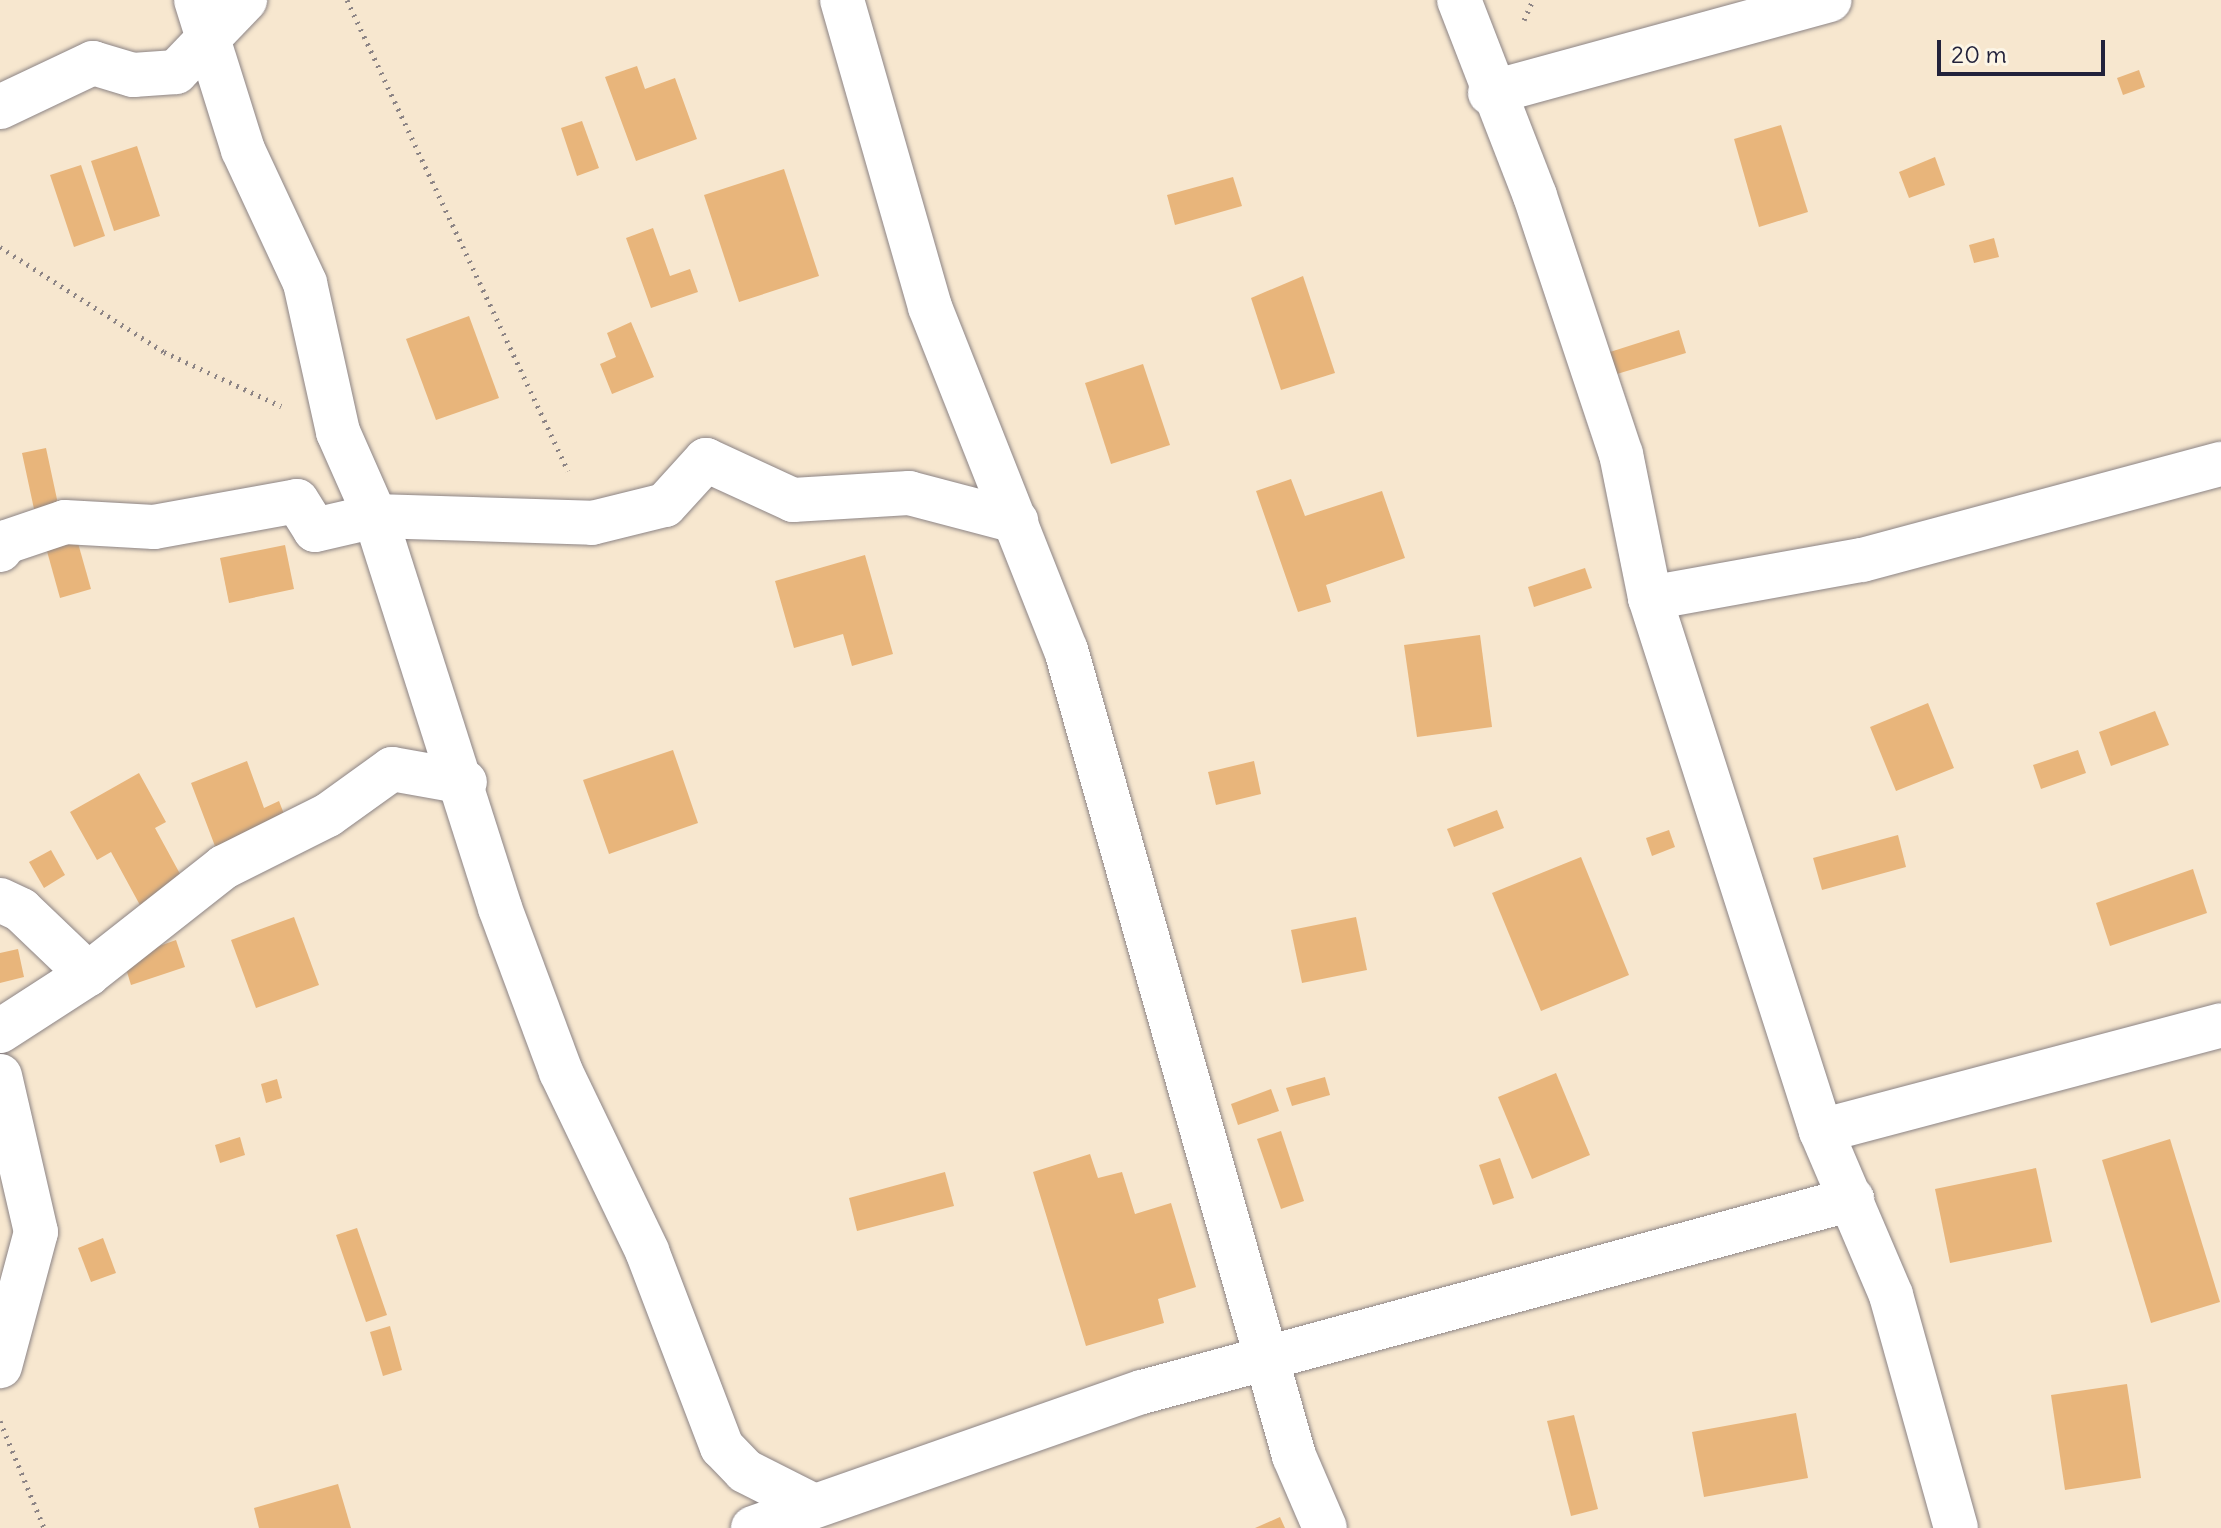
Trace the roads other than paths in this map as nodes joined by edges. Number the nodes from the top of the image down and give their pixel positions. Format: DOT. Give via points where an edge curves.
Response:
graph roads {
  1 [pos="196,0"];
  2 [pos="245,0"];
  3 [pos="842,0"];
  4 [pos="1459,0"];
  5 [pos="1830,0"];
  6 [pos="207,48"];
  7 [pos="1490,93"];
  8 [pos="0,107"];
  9 [pos="2221,464"];
  10 [pos="375,516"];
  11 [pos="1016,521"];
  12 [pos="0,550"];
  13 [pos="1650,598"];
  14 [pos="465,782"];
  15 [pos="0,900"];
  16 [pos="88,974"];
  17 [pos="2221,1025"];
  18 [pos="0,1031"];
  19 [pos="0,1076"];
  20 [pos="1821,1131"];
  21 [pos="1852,1199"];
  22 [pos="1272,1358"];
  23 [pos="0,1366"];
  24 [pos="810,1504"];
  25 [pos="753,1528"];
  26 [pos="1325,1528"];
  27 [pos="1956,1528"];
  1 -- 6 [label="street"];
  2 -- 6 [label="street"];
  3 -- 11 [label="street" via="930,307"];
  4 -- 7 [label="street"];
  5 -- 7 [label="street"];
  6 -- 8 [label="street" via="176,72 156,77 93,63"];
  6 -- 10 [label="street" via="243,150 305,283 338,432"];
  7 -- 13 [label="street" via="1535,196 1621,454"];
  9 -- 13 [label="street" via="1862,560"];
  10 -- 11 [label="street" via="592,523 665,505 706,460 793,500 909,493"];
  10 -- 12 [label="street" via="315,530 297,501 261,504 154,527 65,522 6,542"];
  10 -- 14 [label="street"];
  11 -- 22 [label="street" via="1066,650"];
  13 -- 20 [label="street"];
  14 -- 16 [label="street" via="392,769 328,815 224,867"];
  14 -- 24 [label="street" via="529,994 647,1251 722,1447 745,1471"];
  15 -- 16 [label="street" via="21,910"];
  16 -- 18 [label="street"];
  17 -- 20 [label="street"];
  19 -- 23 [label="street" via="36,1232"];
  20 -- 21 [label="street"];
  21 -- 22 [label="street"];
  21 -- 27 [label="street" via="1922,1389"];
  22 -- 24 [label="street" via="1142,1392"];
  22 -- 26 [label="street" via="1294,1456"];
  24 -- 25 [label="street"];
}
